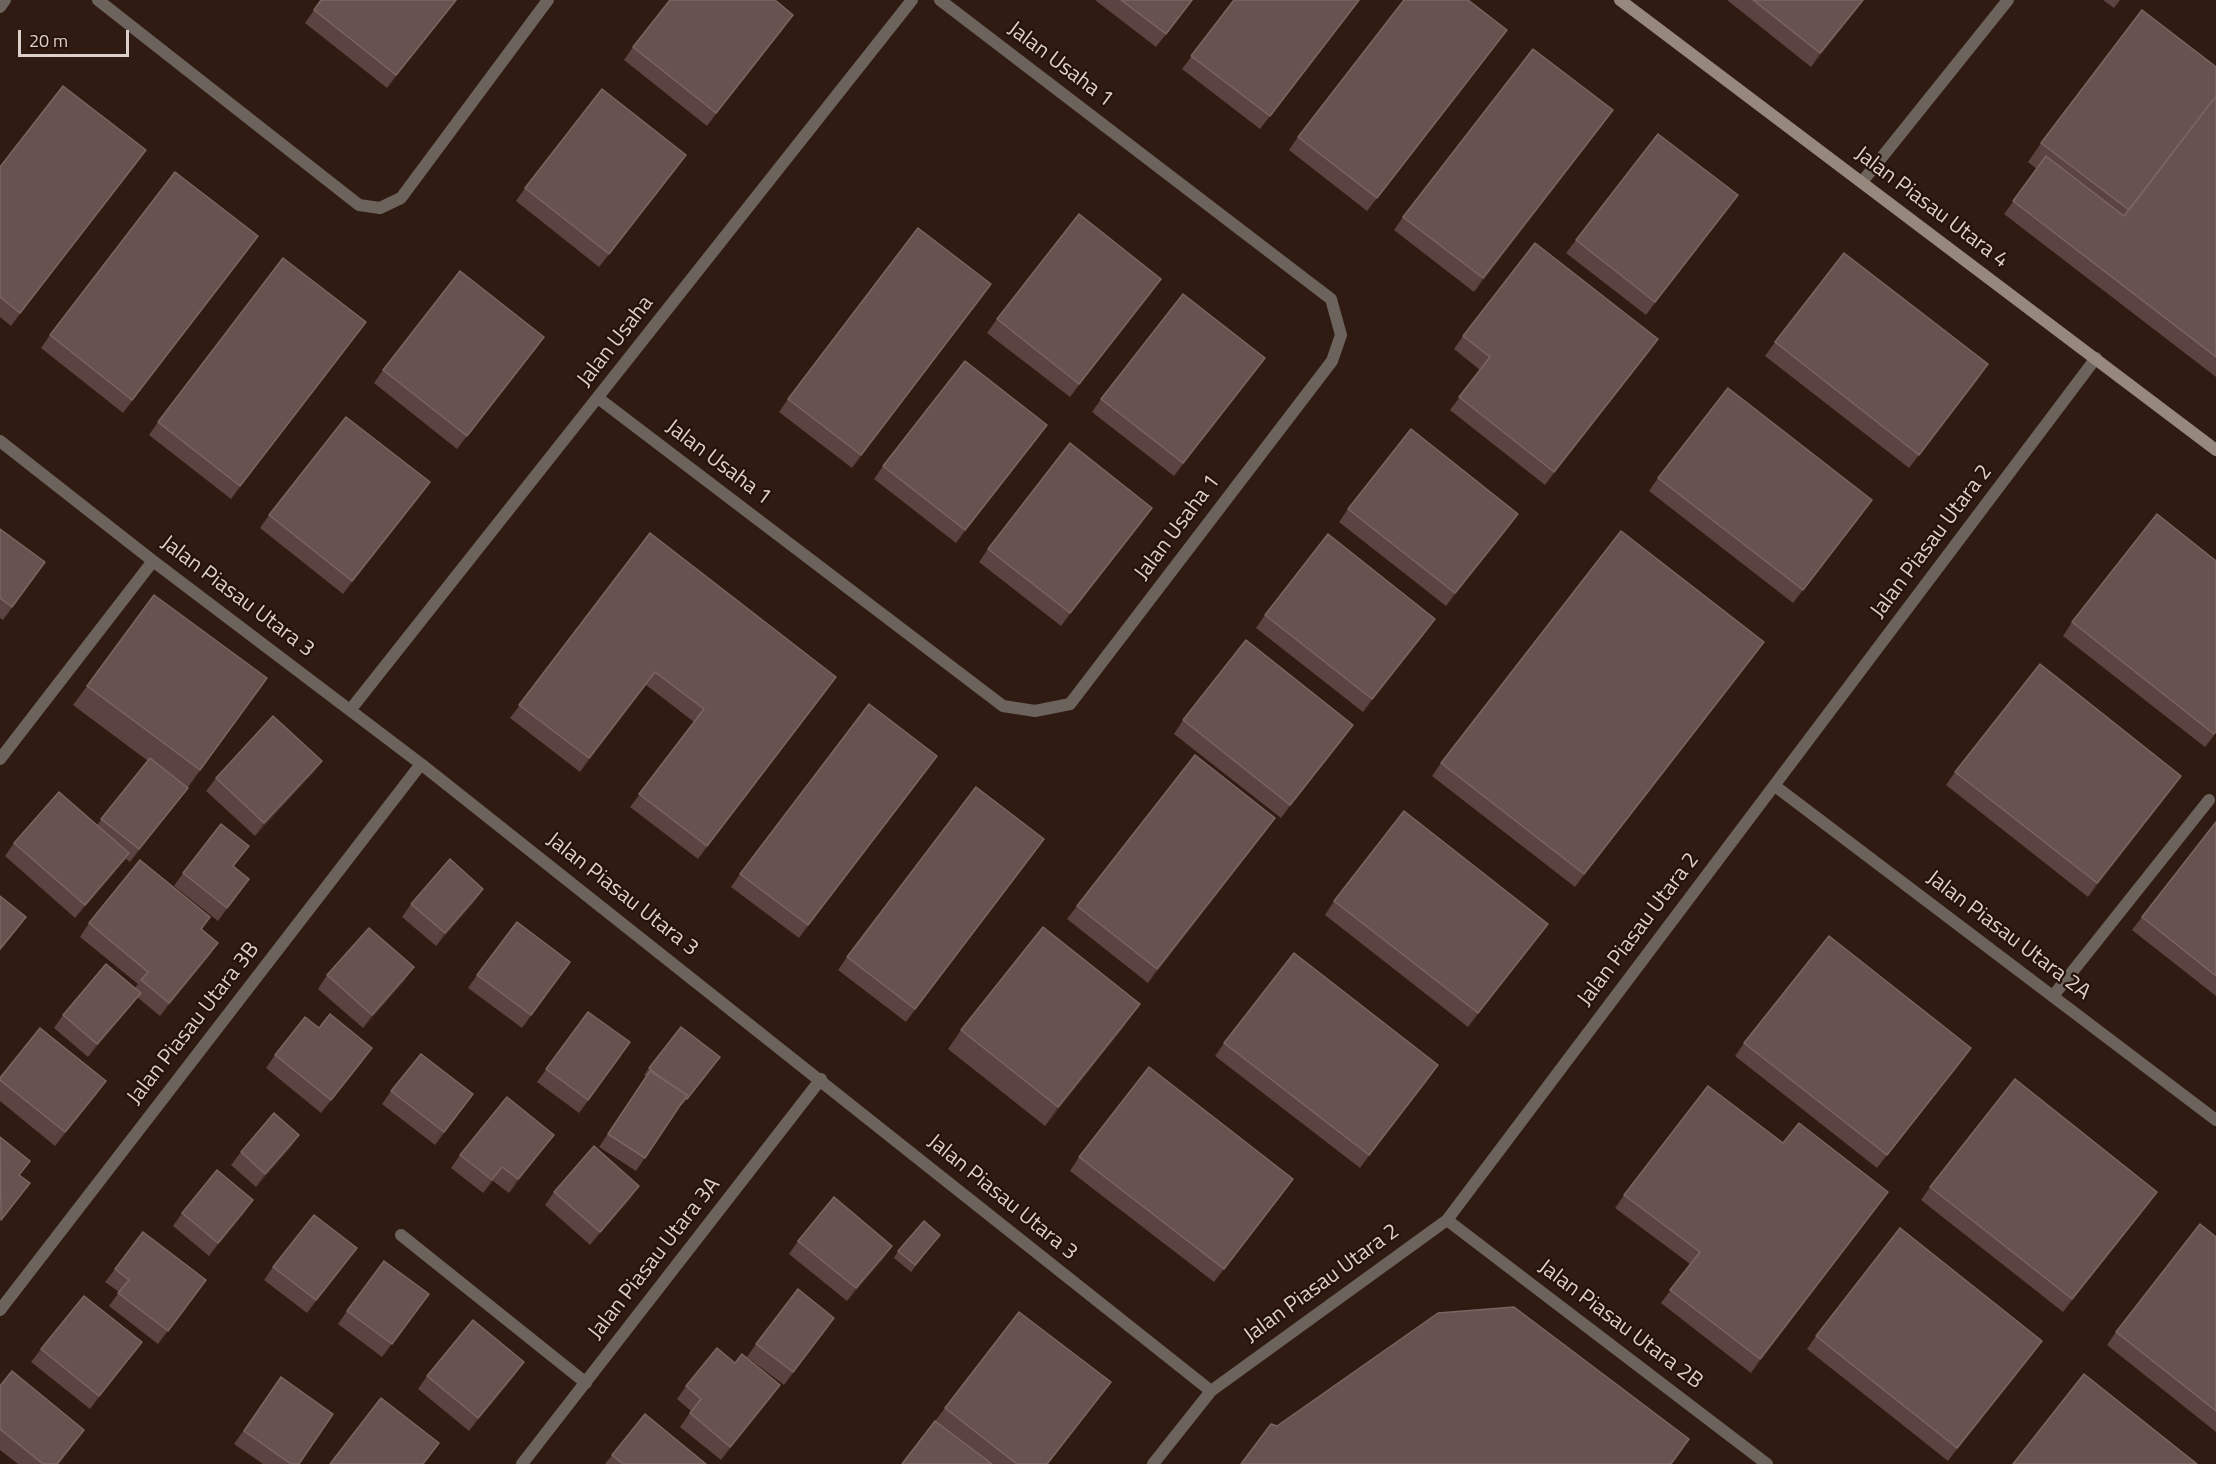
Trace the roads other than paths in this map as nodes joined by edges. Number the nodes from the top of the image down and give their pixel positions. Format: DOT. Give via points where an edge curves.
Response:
graph roads {
  1 [pos="5,0"];
  2 [pos="98,0"];
  3 [pos="548,0"];
  4 [pos="912,0"];
  5 [pos="940,0"];
  6 [pos="1620,0"];
  7 [pos="2008,0"];
  8 [pos="0,7"];
  9 [pos="1862,182"];
  10 [pos="2096,358"];
  11 [pos="598,398"];
  12 [pos="0,441"];
  13 [pos="2216,450"];
  14 [pos="153,561"];
  15 [pos="351,709"];
  16 [pos="0,759"];
  17 [pos="421,764"];
  18 [pos="1775,786"];
  19 [pos="2209,800"];
  20 [pos="2053,996"];
  21 [pos="820,1080"];
  22 [pos="2216,1120"];
  23 [pos="1447,1220"];
  24 [pos="401,1235"];
  25 [pos="0,1310"];
  26 [pos="586,1383"];
  27 [pos="1211,1391"];
  28 [pos="522,1464"];
  29 [pos="1153,1464"];
  30 [pos="1767,1464"];
  1 -- 8 [label="street"];
  2 -- 3 [label="street" via="359,205 380,207 401,198"];
  4 -- 11 [label="street, Jalan Usaha"];
  5 -- 11 [label="street, Jalan Usaha 1" via="1331,299 1341,335 1332,362 1070,704 1035,711 1003,706"];
  6 -- 9 [label="street, Jalan Piasau Utara 4"];
  7 -- 9 [label="street"];
  9 -- 10 [label="street, Jalan Piasau Utara 4"];
  10 -- 13 [label="street, Jalan Piasau Utara 4"];
  10 -- 18 [label="street, Jalan Piasau Utara 2"];
  11 -- 15 [label="street, Jalan Usaha"];
  12 -- 14 [label="street, Jalan Piasau Utara 3"];
  14 -- 15 [label="street, Jalan Piasau Utara 3"];
  14 -- 16 [label="street"];
  15 -- 17 [label="street, Jalan Piasau Utara 3"];
  17 -- 21 [label="street, Jalan Piasau Utara 3"];
  17 -- 25 [label="street, Jalan Piasau Utara 3B"];
  18 -- 20 [label="street, Jalan Piasau Utara 2A"];
  18 -- 23 [label="street, Jalan Piasau Utara 2"];
  19 -- 20 [label="street"];
  20 -- 22 [label="street, Jalan Piasau Utara 2A"];
  21 -- 26 [label="street, Jalan Piasau Utara 3A"];
  21 -- 27 [label="street, Jalan Piasau Utara 3"];
  23 -- 27 [label="street, Jalan Piasau Utara 2"];
  23 -- 30 [label="street, Jalan Piasau Utara 2B"];
  24 -- 26 [label="street"];
  26 -- 28 [label="street, Jalan Piasau Utara 3A"];
  27 -- 29 [label="street, Jalan Piasau Utara 2"];
}
